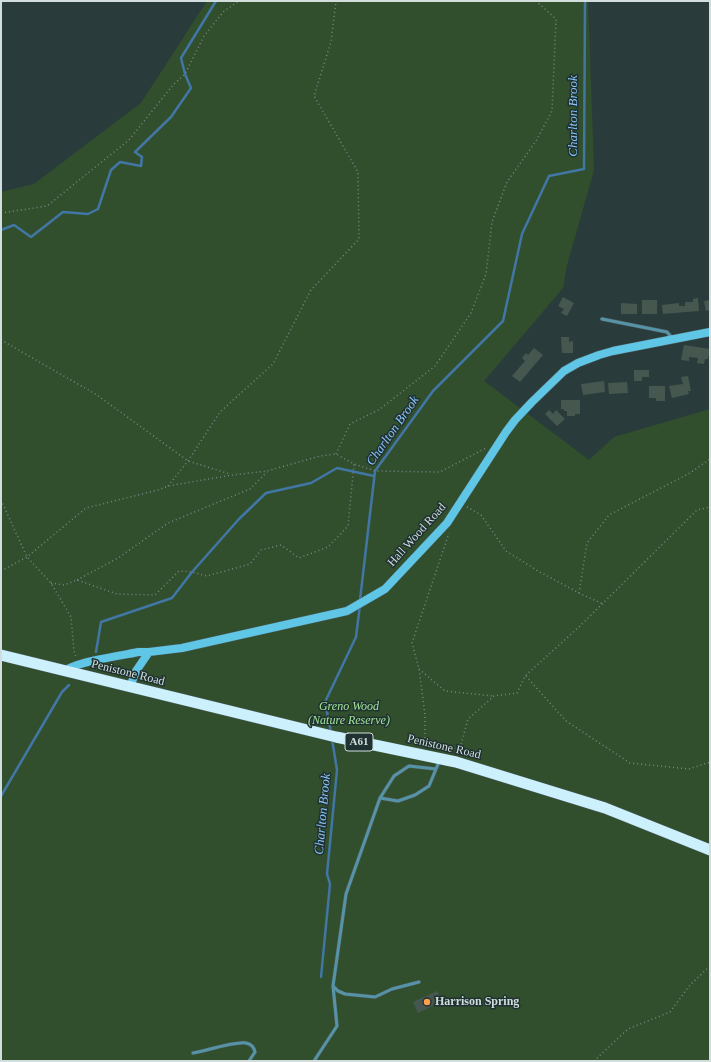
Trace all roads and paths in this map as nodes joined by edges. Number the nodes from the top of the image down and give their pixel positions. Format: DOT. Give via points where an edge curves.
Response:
graph roads {
  1 [pos="239,1"];
  2 [pos="336,1"];
  3 [pos="536,1"];
  4 [pos="1,213"];
  5 [pos="602,319"];
  6 [pos="710,332"];
  7 [pos="672,339"];
  8 [pos="1,340"];
  9 [pos="498,445"];
  10 [pos="336,454"];
  11 [pos="710,459"];
  12 [pos="188,462"];
  13 [pos="354,464"];
  14 [pos="267,471"];
  15 [pos="232,475"];
  16 [pos="168,486"];
  17 [pos="1,500"];
  18 [pos="460,504"];
  19 [pos="710,507"];
  20 [pos="447,523"];
  21 [pos="27,557"];
  22 [pos="1,571"];
  23 [pos="78,580"];
  24 [pos="51,583"];
  25 [pos="579,593"];
  26 [pos="603,604"];
  27 [pos="149,652"];
  28 [pos="1,655"];
  29 [pos="79,664"];
  30 [pos="419,669"];
  31 [pos="64,671"];
  32 [pos="526,676"];
  33 [pos="130,687"];
  34 [pos="494,696"];
  35 [pos="425,756"];
  36 [pos="456,762"];
  37 [pos="710,762"];
  38 [pos="438,764"];
  39 [pos="380,798"];
  40 [pos="710,850"];
  41 [pos="710,966"];
  42 [pos="419,982"];
  43 [pos="333,986"];
  44 [pos="193,1053"];
  45 [pos="249,1061"];
  46 [pos="314,1061"];
  47 [pos="594,1061"];
  1 -- 4 [label="path" via="224,11 204,36 185,74 173,85 129,140 47,206"];
  2 -- 12 [label="path" via="331,42 314,96 358,172 359,239 311,290 273,364 220,412"];
  3 -- 10 [label="path" via="556,19 552,111 536,140 507,182 492,222 486,274 471,313 435,366 380,409 350,424"];
  5 -- 7 [label="lane" via="667,332"];
  6 -- 7 [label="main road, Hall Wood Road"];
  7 -- 9 [label="main road, Hall Wood Road" via="599,355 564,371 515,420"];
  8 -- 12 [label="path" via="97,395"];
  9 -- 13 [label="path" via="486,448 440,472 375,471"];
  9 -- 18 [label="main road, Hall Wood Road"];
  10 -- 13 [label="path"];
  10 -- 14 [label="path"];
  11 -- 25 [label="path" via="690,473 609,515 587,543"];
  12 -- 15 [label="path"];
  12 -- 16 [label="path"];
  13 -- 23 [label="path" via="348,526 328,547 299,558 281,545 261,550 250,564 208,576 179,571 155,595 117,594"];
  14 -- 15 [label="path"];
  14 -- 23 [label="path" via="250,489 168,524 118,558"];
  15 -- 16 [label="path"];
  16 -- 21 [label="path" via="86,508"];
  17 -- 21 [label="path"];
  18 -- 20 [label="main road, Hall Wood Road"];
  18 -- 25 [label="path" via="481,515 506,551"];
  19 -- 26 [label="path" via="697,510"];
  20 -- 27 [label="main road, Hall Wood Road" via="385,589 347,611 182,648"];
  20 -- 30 [label="path" via="450,532 412,643"];
  21 -- 22 [label="path"];
  21 -- 24 [label="path"];
  23 -- 24 [label="path" via="64,585"];
  24 -- 29 [label="path" via="71,617 74,651"];
  25 -- 26 [label="path"];
  26 -- 32 [label="path"];
  27 -- 29 [label="main road, Hall Wood Road"];
  27 -- 33 [label="main road" via="136,671"];
  28 -- 31 [label="highway, Penistone Road / A61"];
  29 -- 31 [label="main road, Hall Wood Road"];
  30 -- 34 [label="path" via="445,691"];
  30 -- 35 [label="path" via="425,714"];
  31 -- 33 [label="highway, Penistone Road / A61"];
  32 -- 34 [label="path" via="517,693"];
  32 -- 37 [label="path" via="566,721 630,763 689,769"];
  33 -- 35 [label="highway, Penistone Road / A61"];
  34 -- 36 [label="path" via="468,719"];
  35 -- 38 [label="highway, Penistone Road / A61"];
  36 -- 38 [label="highway, Penistone Road / A61"];
  36 -- 40 [label="highway, Penistone Road / A61" via="605,808"];
  38 -- 39 [label="lane" via="409,766 394,776"];
  38 -- 39 [label="lane" via="429,786 415,795 398,801"];
  39 -- 43 [label="lane" via="346,894"];
  41 -- 47 [label="path" via="690,985 670,1012 628,1029"];
  42 -- 43 [label="lane" via="392,989 375,997 345,994"];
  43 -- 46 [label="lane" via="337,1026"];
  44 -- 45 [label="lane" via="245,1043 254,1048"];
}
